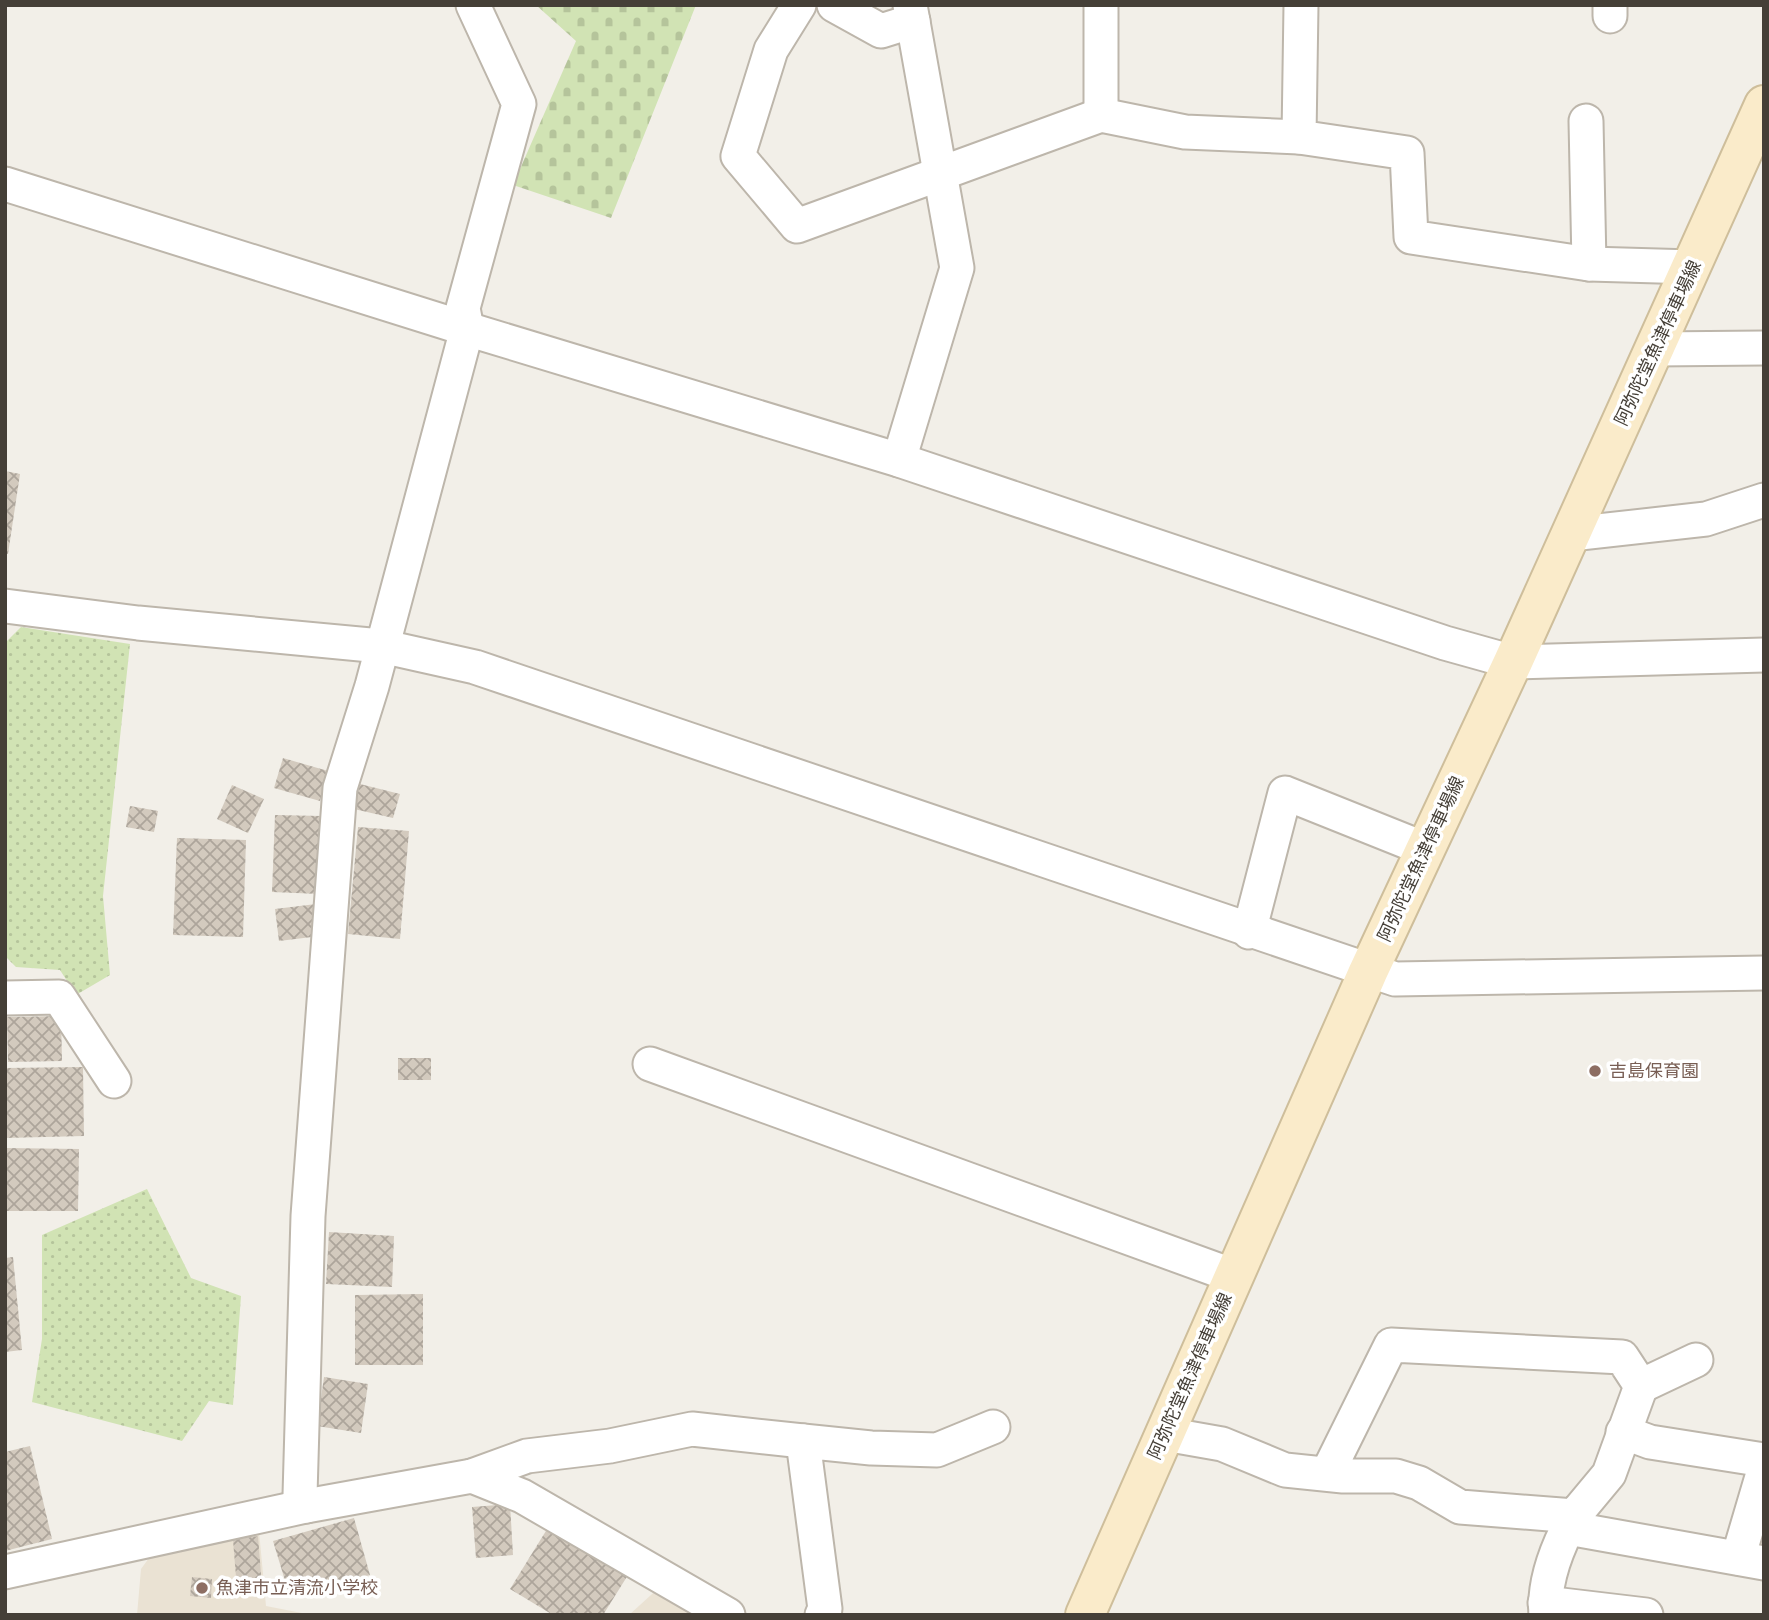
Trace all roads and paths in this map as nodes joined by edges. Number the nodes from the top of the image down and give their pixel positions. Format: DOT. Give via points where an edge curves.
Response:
graph roads {
  1 [pos="473,5"];
  2 [pos="799,5"];
  3 [pos="834,5"];
  4 [pos="1101,5"];
  5 [pos="1301,5"];
  6 [pos="912,13"];
  7 [pos="1764,106"];
  8 [pos="1101,115"];
  9 [pos="1586,121"];
  10 [pos="1299,137"];
  11 [pos="940,176"];
  12 [pos="5,184"];
  13 [pos="1589,264"];
  14 [pos="1693,267"];
  15 [pos="467,330"];
  16 [pos="1764,348"];
  17 [pos="1654,349"];
  18 [pos="899,460"];
  19 [pos="1764,500"];
  20 [pos="1571,534"];
  21 [pos="5,606"];
  22 [pos="381,646"];
  23 [pos="1764,655"];
  24 [pos="1513,662"];
  25 [pos="1425,849"];
  26 [pos="1249,932"];
  27 [pos="1368,972"];
  28 [pos="1764,973"];
  29 [pos="5,998"];
  30 [pos="650,1064"];
  31 [pos="114,1081"];
  32 [pos="1234,1276"];
  33 [pos="1696,1360"];
  34 [pos="1641,1386"];
  35 [pos="993,1427"];
  36 [pos="1623,1433"];
  37 [pos="1165,1434"];
  38 [pos="803,1441"];
  39 [pos="1764,1460"];
  40 [pos="1764,1470"];
  41 [pos="1326,1474"];
  42 [pos="472,1476"];
  43 [pos="306,1506"];
  44 [pos="1571,1522"];
  45 [pos="1751,1560"];
  46 [pos="5,1572"];
  47 [pos="1545,1609"];
  48 [pos="728,1615"];
  49 [pos="822,1615"];
  50 [pos="1085,1615"];
  51 [pos="1646,1615"];
  1 -- 15 [label="street" via="519,104 463,308"];
  2 -- 11 [label="street" via="771,50 738,156 797,226"];
  3 -- 6 [label="street" via="881,31"];
  4 -- 8 [label="street"];
  5 -- 10 [label="street"];
  6 -- 11 [label="street"];
  7 -- 14 [label="main road, 阿弥陀堂魚津停車場線"];
  8 -- 10 [label="street" via="1185,132"];
  8 -- 11 [label="street"];
  9 -- 13 [label="street"];
  10 -- 13 [label="street" via="1406,153 1411,237"];
  11 -- 18 [label="street" via="957,268"];
  12 -- 15 [label="street"];
  13 -- 14 [label="street"];
  14 -- 17 [label="main road, 阿弥陀堂魚津停車場線"];
  15 -- 18 [label="street"];
  15 -- 22 [label="street"];
  16 -- 17 [label="street"];
  17 -- 20 [label="main road, 阿弥陀堂魚津停車場線"];
  18 -- 24 [label="street"];
  19 -- 20 [label="street" via="1706,519"];
  20 -- 24 [label="main road, 阿弥陀堂魚津停車場線"];
  21 -- 22 [label="street"];
  22 -- 26 [label="street" via="475,667"];
  22 -- 43 [label="street" via="340,788 308,1216 300,1495"];
  23 -- 24 [label="street"];
  24 -- 25 [label="main road, 阿弥陀堂魚津停車場線"];
  25 -- 26 [label="street" via="1285,793"];
  25 -- 27 [label="main road, 阿弥陀堂魚津停車場線"];
  26 -- 27 [label="street"];
  27 -- 28 [label="street" via="1395,979"];
  27 -- 32 [label="main road, 阿弥陀堂魚津停車場線"];
  29 -- 31 [label="street" via="59,997"];
  30 -- 32 [label="street"];
  32 -- 37 [label="main road, 阿弥陀堂魚津停車場線"];
  33 -- 34 [label="street"];
  34 -- 36 [label="street"];
  34 -- 41 [label="street" via="1622,1357 1391,1345"];
  35 -- 38 [label="street" via="937,1450"];
  36 -- 39 [label="street" via="1650,1442"];
  36 -- 44 [label="street" via="1609,1474"];
  37 -- 41 [label="street" via="1222,1444 1285,1470"];
  37 -- 50 [label="main road, 阿弥陀堂魚津停車場線"];
  38 -- 42 [label="street" via="692,1429 610,1446 527,1456"];
  38 -- 49 [label="street" via="825,1609"];
  40 -- 45 [label="street"];
  41 -- 44 [label="street" via="1396,1476 1419,1483 1460,1507"];
  42 -- 43 [label="street"];
  42 -- 48 [label="street" via="522,1496"];
  43 -- 46 [label="street"];
  44 -- 45 [label="street"];
  44 -- 47 [label="street" via="1556,1548"];
  47 -- 51 [label="street"];
}
